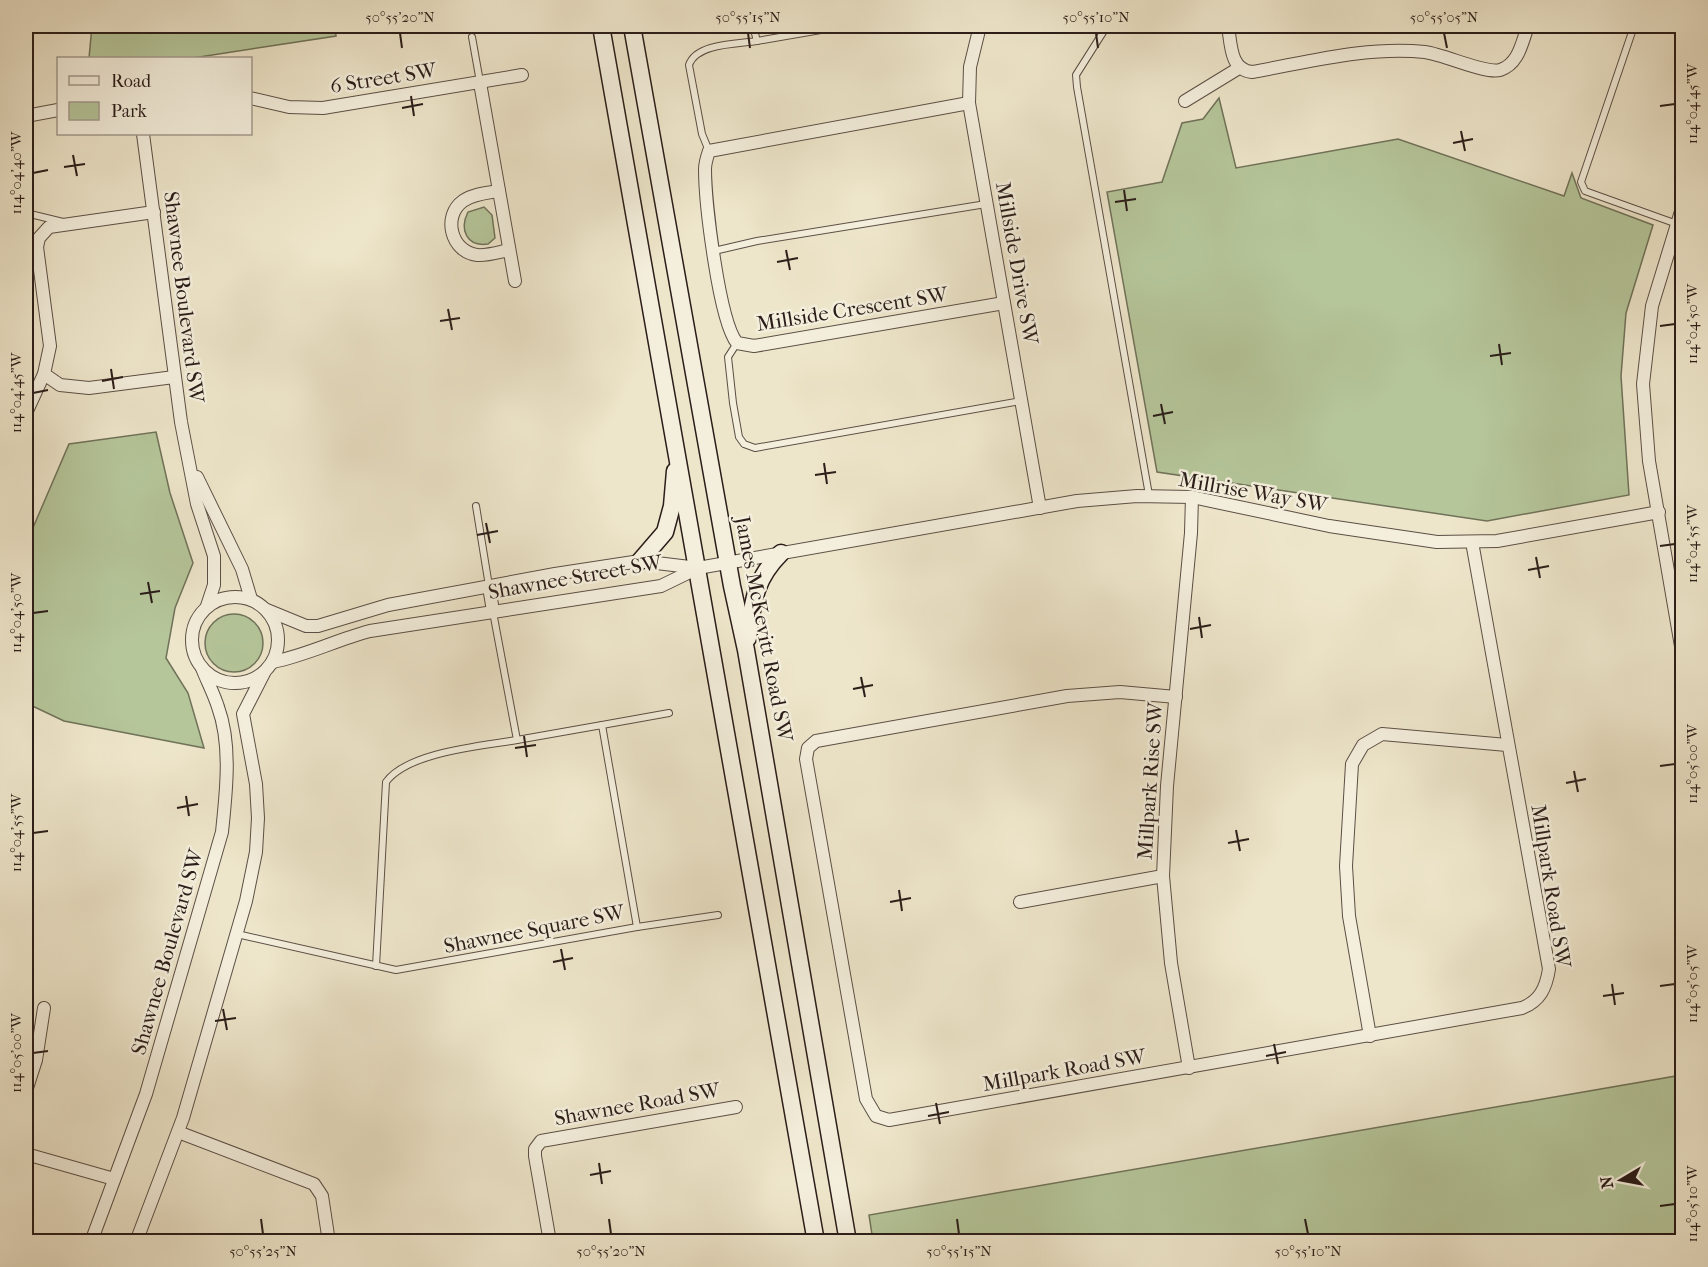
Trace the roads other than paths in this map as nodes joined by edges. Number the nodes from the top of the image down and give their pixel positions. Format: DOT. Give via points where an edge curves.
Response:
graph roads {
  1 [pos="601,26"];
  2 [pos="632,26"];
  3 [pos="753,26"];
  4 [pos="844,26"];
  5 [pos="980,26"];
  6 [pos="1107,26"];
  7 [pos="1228,26"];
  8 [pos="1528,26"];
  9 [pos="1634,26"];
  10 [pos="472,37"];
  11 [pos="757,41"];
  12 [pos="1239,68"];
  13 [pos="522,75"];
  14 [pos="480,83"];
  15 [pos="252,98"];
  16 [pos="1185,101"];
  17 [pos="969,103"];
  18 [pos="57,110"];
  19 [pos="26,114"];
  20 [pos="143,135"];
  21 [pos="709,151"];
  22 [pos="499,192"];
  23 [pos="987,204"];
  24 [pos="1683,208"];
  25 [pos="154,212"];
  26 [pos="26,213"];
  27 [pos="72,224"];
  28 [pos="1677,224"];
  29 [pos="509,250"];
  30 [pos="714,251"];
  31 [pos="515,281"];
  32 [pos="1004,303"];
  33 [pos="737,344"];
  34 [pos="44,374"];
  35 [pos="174,377"];
  36 [pos="1022,401"];
  37 [pos="26,413"];
  38 [pos="677,449"];
  39 [pos="191,466"];
  40 [pos="1149,495"];
  41 [pos="1192,497"];
  42 [pos="477,506"];
  43 [pos="1040,508"];
  44 [pos="1659,512"];
  45 [pos="1472,542"];
  46 [pos="781,554"];
  47 [pos="640,561"];
  48 [pos="728,563"];
  49 [pos="698,568"];
  50 [pos="489,587"];
  51 [pos="251,599"];
  52 [pos="207,606"];
  53 [pos="267,610"];
  54 [pos="493,611"];
  55 [pos="1679,612"];
  56 [pos="746,650"];
  57 [pos="1683,652"];
  58 [pos="273,662"];
  59 [pos="202,668"];
  60 [pos="264,673"];
  61 [pos="1176,697"];
  62 [pos="669,713"];
  63 [pos="602,725"];
  64 [pos="517,740"];
  65 [pos="1507,745"];
  66 [pos="1163,876"];
  67 [pos="1020,902"];
  68 [pos="718,915"];
  69 [pos="637,927"];
  70 [pos="237,934"];
  71 [pos="376,966"];
  72 [pos="44,1008"];
  73 [pos="1370,1036"];
  74 [pos="1189,1068"];
  75 [pos="26,1091"];
  76 [pos="736,1107"];
  77 [pos="178,1132"];
  78 [pos="26,1154"];
  79 [pos="114,1179"];
  80 [pos="325,1216"];
  81 [pos="92,1242"];
  82 [pos="136,1242"];
  83 [pos="319,1242"];
  84 [pos="330,1242"];
  85 [pos="550,1242"];
  86 [pos="816,1242"];
  87 [pos="848,1242"];
  1 -- 38 [label="main road"];
  2 -- 48 [label="main road, James McKevitt Road SW"];
  3 -- 11 [label="lane"];
  4 -- 11 [label="lane"];
  5 -- 17 [label="street, Millside Drive SW" via="970,67"];
  6 -- 40 [label="lane" via="1076,75 1077,87"];
  7 -- 12 [label="street"];
  8 -- 12 [label="street" via="1516,60 1508,67 1490,72 1451,57 1399,51 1367,51 1252,72"];
  9 -- 28 [label="lane" via="1581,182 1585,191"];
  10 -- 14 [label="lane"];
  11 -- 21 [label="lane" via="700,51 691,58 689,65"];
  12 -- 16 [label="street"];
  13 -- 14 [label="street, 6 Street SW"];
  14 -- 15 [label="street, 6 Street SW" via="323,108 289,107"];
  14 -- 22 [label="street"];
  17 -- 21 [label="street"];
  17 -- 23 [label="street, Millside Drive SW"];
  18 -- 19 [label="street"];
  20 -- 25 [label="street, Shawnee Boulevard SW"];
  21 -- 30 [label="street, Millside Crescent SW" via="705,167"];
  22 -- 29 [label="street"];
  22 -- 29 [label="street" via="464,200 454,211 452,231 458,245 470,253"];
  23 -- 30 [label="lane"];
  23 -- 32 [label="street, Millside Drive SW"];
  24 -- 28 [label="street"];
  25 -- 27 [label="street"];
  25 -- 35 [label="street, Shawnee Boulevard SW"];
  26 -- 27 [label="lane"];
  27 -- 34 [label="street" via="49,227 37,247 50,346"];
  28 -- 44 [label="street" via="1652,306 1644,363 1646,436"];
  29 -- 31 [label="street"];
  30 -- 33 [label="street, Millside Crescent SW" via="728,330"];
  32 -- 33 [label="street, Millside Crescent SW" via="754,346"];
  32 -- 36 [label="street, Millside Drive SW"];
  33 -- 36 [label="lane" via="728,357 733,403 739,437 755,448"];
  34 -- 35 [label="street" via="60,385 89,388"];
  34 -- 37 [label="street"];
  35 -- 39 [label="street, Shawnee Boulevard SW"];
  36 -- 43 [label="street, Millside Drive SW"];
  38 -- 47 [label="main road" via="672,506 665,532"];
  38 -- 49 [label="main road"];
  39 -- 51 [label="street, Shawnee Boulevard SW" via="243,569"];
  39 -- 52 [label="street, Shawnee Boulevard SW" via="197,504 214,556 214,585"];
  40 -- 41 [label="street, Millrise Way SW"];
  40 -- 43 [label="street, Millrise Way SW"];
  41 -- 45 [label="street, Millrise Way SW" via="1410,540"];
  41 -- 61 [label="street, Millpark Rise SW"];
  42 -- 50 [label="lane"];
  43 -- 46 [label="street, Millrise Way SW"];
  44 -- 45 [label="street, Millrise Way SW"];
  44 -- 55 [label="street"];
  45 -- 65 [label="street, Millpark Road SW"];
  46 -- 48 [label="street, Millrise Way SW"];
  46 -- 56 [label="main road" via="755,588"];
  47 -- 49 [label="street, Shawnee Street SW"];
  47 -- 50 [label="street, Shawnee Street SW"];
  48 -- 49 [label="street, Millrise Way SW"];
  48 -- 56 [label="main road, James McKevitt Road SW"];
  49 -- 54 [label="street, Shawnee Street SW" via="661,586"];
  49 -- 86 [label="main road"];
  50 -- 53 [label="street, Shawnee Street SW" via="388,605 318,626 306,626"];
  50 -- 54 [label="street"];
  51 -- 52 [label="street" via="228,597"];
  51 -- 53 [label="street"];
  52 -- 59 [label="street" via="198,616 192,636 195,656"];
  53 -- 58 [label="street" via="278,635"];
  54 -- 58 [label="street, Shawnee Street SW" via="370,631 335,640 307,655"];
  54 -- 64 [label="lane"];
  55 -- 57 [label="street"];
  56 -- 87 [label="main road, James McKevitt Road SW"];
  58 -- 60 [label="street"];
  59 -- 60 [label="street" via="212,677 239,684"];
  59 -- 79 [label="street, Shawnee Boulevard SW" via="219,709 225,745 222,832 146,1094"];
  60 -- 70 [label="street" via="243,714 258,818 256,852"];
  61 -- 66 [label="street, Millpark Rise SW"];
  61 -- 74 [label="street, Millpark Road SW" via="1120,692 1067,696 816,741 808,748 806,759 866,1099 876,1116 890,1120"];
  62 -- 63 [label="lane"];
  63 -- 64 [label="lane"];
  63 -- 69 [label="lane, Shawnee Square SW"];
  64 -- 71 [label="lane" via="407,764 394,771 386,782"];
  65 -- 73 [label="street, Millpark Road SW" via="1549,969 1547,982 1533,1003 1522,1008"];
  65 -- 73 [label="street" via="1382,734 1363,745 1352,764 1346,866"];
  66 -- 67 [label="street"];
  66 -- 74 [label="street, Millpark Rise SW" via="1171,963"];
  68 -- 69 [label="lane"];
  69 -- 71 [label="lane, Shawnee Square SW" via="416,968"];
  70 -- 71 [label="lane, Shawnee Square SW"];
  70 -- 77 [label="street"];
  72 -- 75 [label="street" via="36,1060"];
  73 -- 74 [label="street, Millpark Road SW"];
  76 -- 85 [label="street, Shawnee Road SW" via="541,1141 535,1155"];
  77 -- 80 [label="street" via="315,1184 322,1196"];
  77 -- 82 [label="street"];
  78 -- 79 [label="street"];
  79 -- 81 [label="street, Shawnee Boulevard SW"];
  80 -- 83 [label="street"];
  80 -- 84 [label="street"];
}
